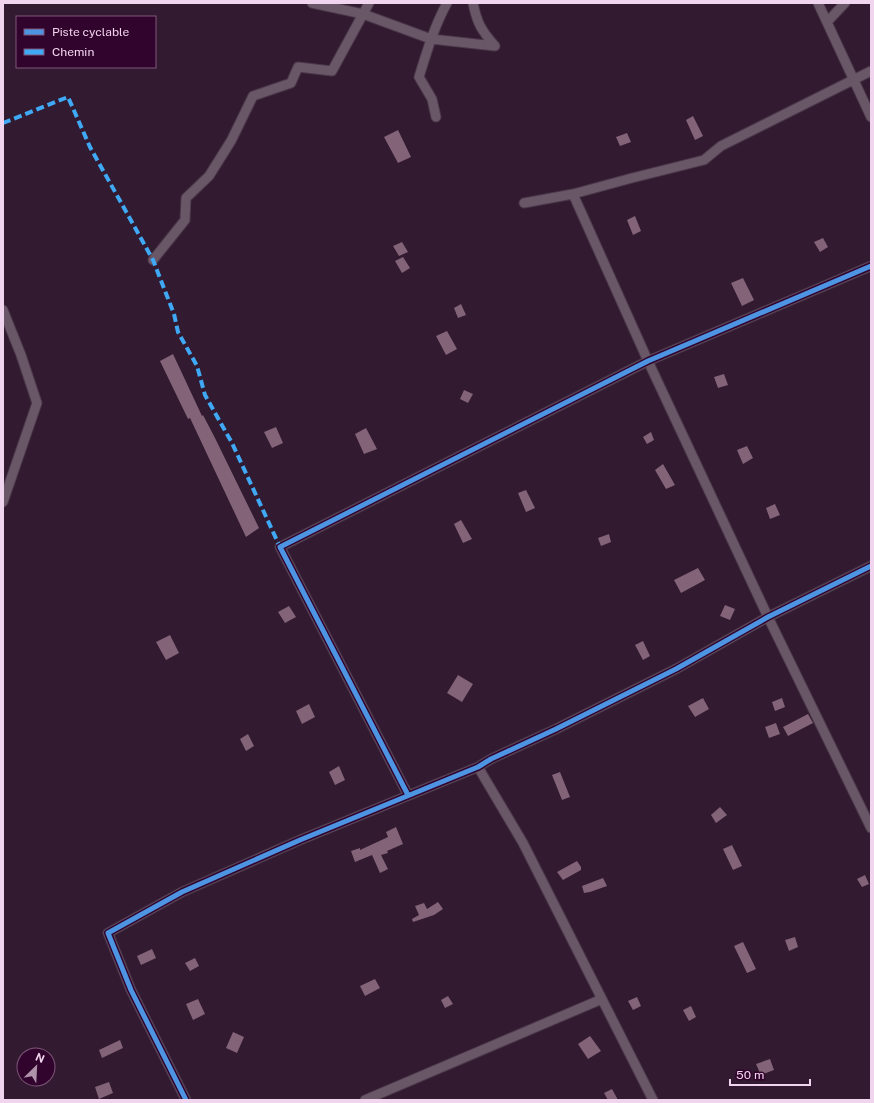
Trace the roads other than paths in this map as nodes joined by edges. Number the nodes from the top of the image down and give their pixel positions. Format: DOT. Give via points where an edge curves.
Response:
graph roads {
  1 [pos="312,3"];
  2 [pos="368,3"];
  3 [pos="447,3"];
  4 [pos="473,3"];
  5 [pos="818,3"];
  6 [pos="845,3"];
  7 [pos="362,14"];
  8 [pos="827,22"];
  9 [pos="431,39"];
  10 [pos="871,71"];
  11 [pos="854,80"];
  12 [pos="436,117"];
  13 [pos="871,117"];
  14 [pos="573,194"];
  15 [pos="524,203"];
  16 [pos="153,260"];
  17 [pos="871,266"];
  18 [pos="3,310"];
  19 [pos="648,361"];
  20 [pos="3,502"];
  21 [pos="871,566"];
  22 [pos="768,617"];
  23 [pos="478,767"];
  24 [pos="408,795"];
  25 [pos="871,828"];
  26 [pos="602,999"];
  27 [pos="186,1100"];
  28 [pos="365,1100"];
  29 [pos="653,1100"];
  1 -- 7 [label="street"];
  2 -- 7 [label="street"];
  3 -- 9 [label="street" via="438,18"];
  4 -- 9 [label="street" via="479,24 494,46"];
  5 -- 8 [label="street"];
  6 -- 8 [label="street"];
  7 -- 9 [label="street"];
  7 -- 16 [label="street" via="332,70 298,67 291,83 253,96 231,141 209,176 186,198 185,220"];
  8 -- 11 [label="street"];
  9 -- 12 [label="street" via="419,77 432,99"];
  10 -- 11 [label="street"];
  11 -- 13 [label="street"];
  11 -- 14 [label="street" via="721,146 704,160"];
  14 -- 15 [label="street"];
  14 -- 19 [label="street"];
  17 -- 19 [label="street"];
  18 -- 20 [label="street" via="37,404"];
  19 -- 22 [label="street"];
  19 -- 24 [label="street" via="280,547"];
  21 -- 22 [label="street"];
  22 -- 23 [label="street" via="676,669"];
  22 -- 25 [label="street"];
  23 -- 24 [label="street"];
  23 -- 26 [label="street" via="522,843"];
  24 -- 27 [label="street" via="182,892 108,933 131,990"];
  26 -- 28 [label="street"];
  26 -- 29 [label="street"];
}
